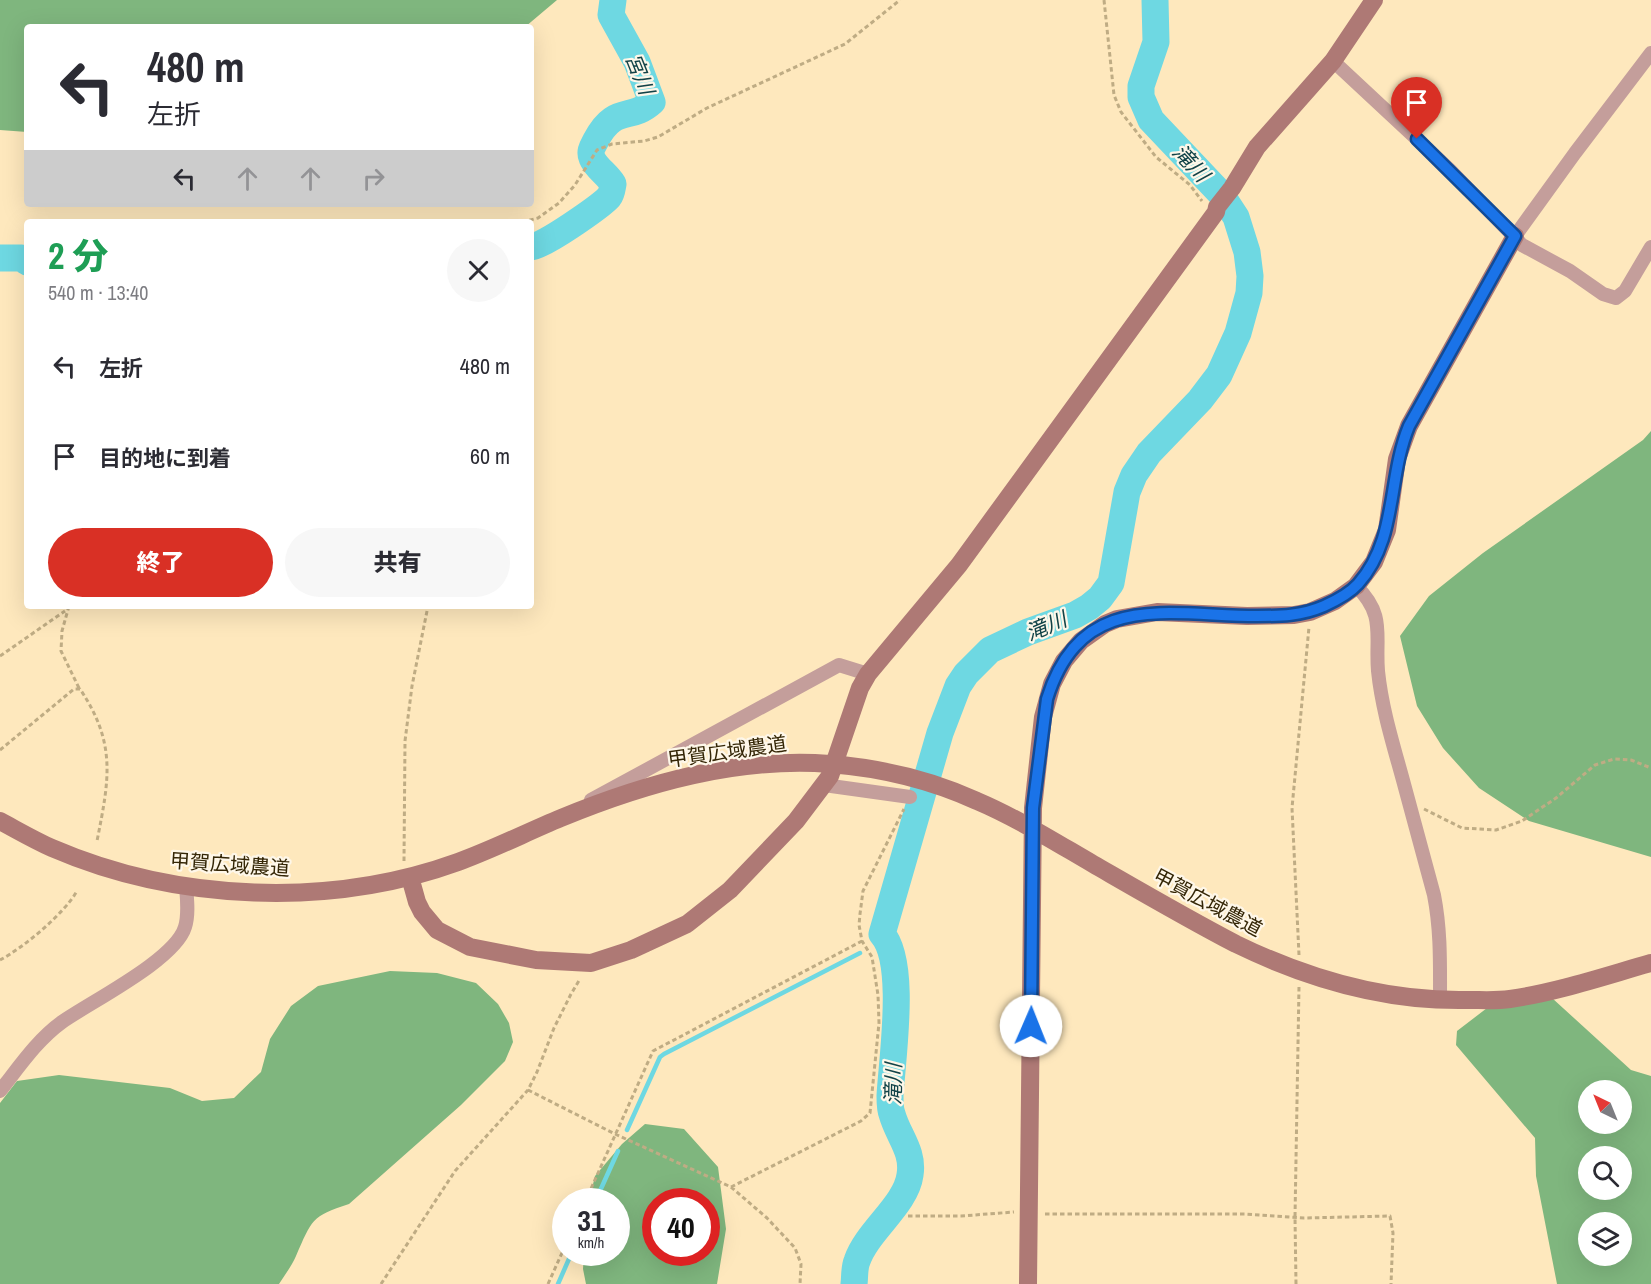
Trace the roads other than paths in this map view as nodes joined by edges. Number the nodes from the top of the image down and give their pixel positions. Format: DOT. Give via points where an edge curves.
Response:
graph roads {
  1 [pos="1374,0"];
  2 [pos="1651,53"];
  3 [pos="1334,61"];
  4 [pos="1515,236"];
  5 [pos="1651,247"];
  6 [pos="1356,586"];
  7 [pos="868,674"];
  8 [pos="824,785"];
  9 [pos="910,797"];
  10 [pos="561,818"];
  11 [pos="0,820"];
  12 [pos="407,877"];
  13 [pos="186,886"];
  14 [pos="1651,963"];
  15 [pos="1440,1001"];
  16 [pos="0,1090"];
  17 [pos="1028,1284"];
  1 -- 3 [label="street"];
  2 -- 4 [label="street"];
  3 -- 4 [label="street"];
  3 -- 7 [label="street" via="1257,147 1215,212 959,565"];
  4 -- 5 [label="street" via="1522,245 1616,298 1625,291"];
  4 -- 6 [label="street" via="1409,426 1397,459 1387,530 1374,562"];
  6 -- 15 [label="street" via="1376,614 1384,705 1434,895 1439,921"];
  6 -- 17 [label="street" via="1335,601 1294,615 1156,612 1117,619 1081,641 1052,684 1043,717 1033,808"];
  7 -- 8 [label="street"];
  7 -- 10 [label="street" via="839,665"];
  8 -- 9 [label="street"];
  8 -- 12 [label="street" via="796,821 730,890 687,924 631,950 591,963 536,960 470,947 437,930 422,912"];
  10 -- 12 [label="street, 甲賀広域農道" via="495,848"];
  10 -- 15 [label="street, 甲賀広域農道" via="697,774 794,762 883,771 968,797 1272,961 1368,992"];
  11 -- 13 [label="street, 甲賀広域農道" via="51,848 148,879"];
  12 -- 13 [label="street, 甲賀広域農道" via="343,889 266,893"];
  13 -- 16 [label="street" via="187,918 179,939 150,967 52,1030"];
  14 -- 15 [label="street, 甲賀広域農道" via="1565,988 1508,999"];
}
